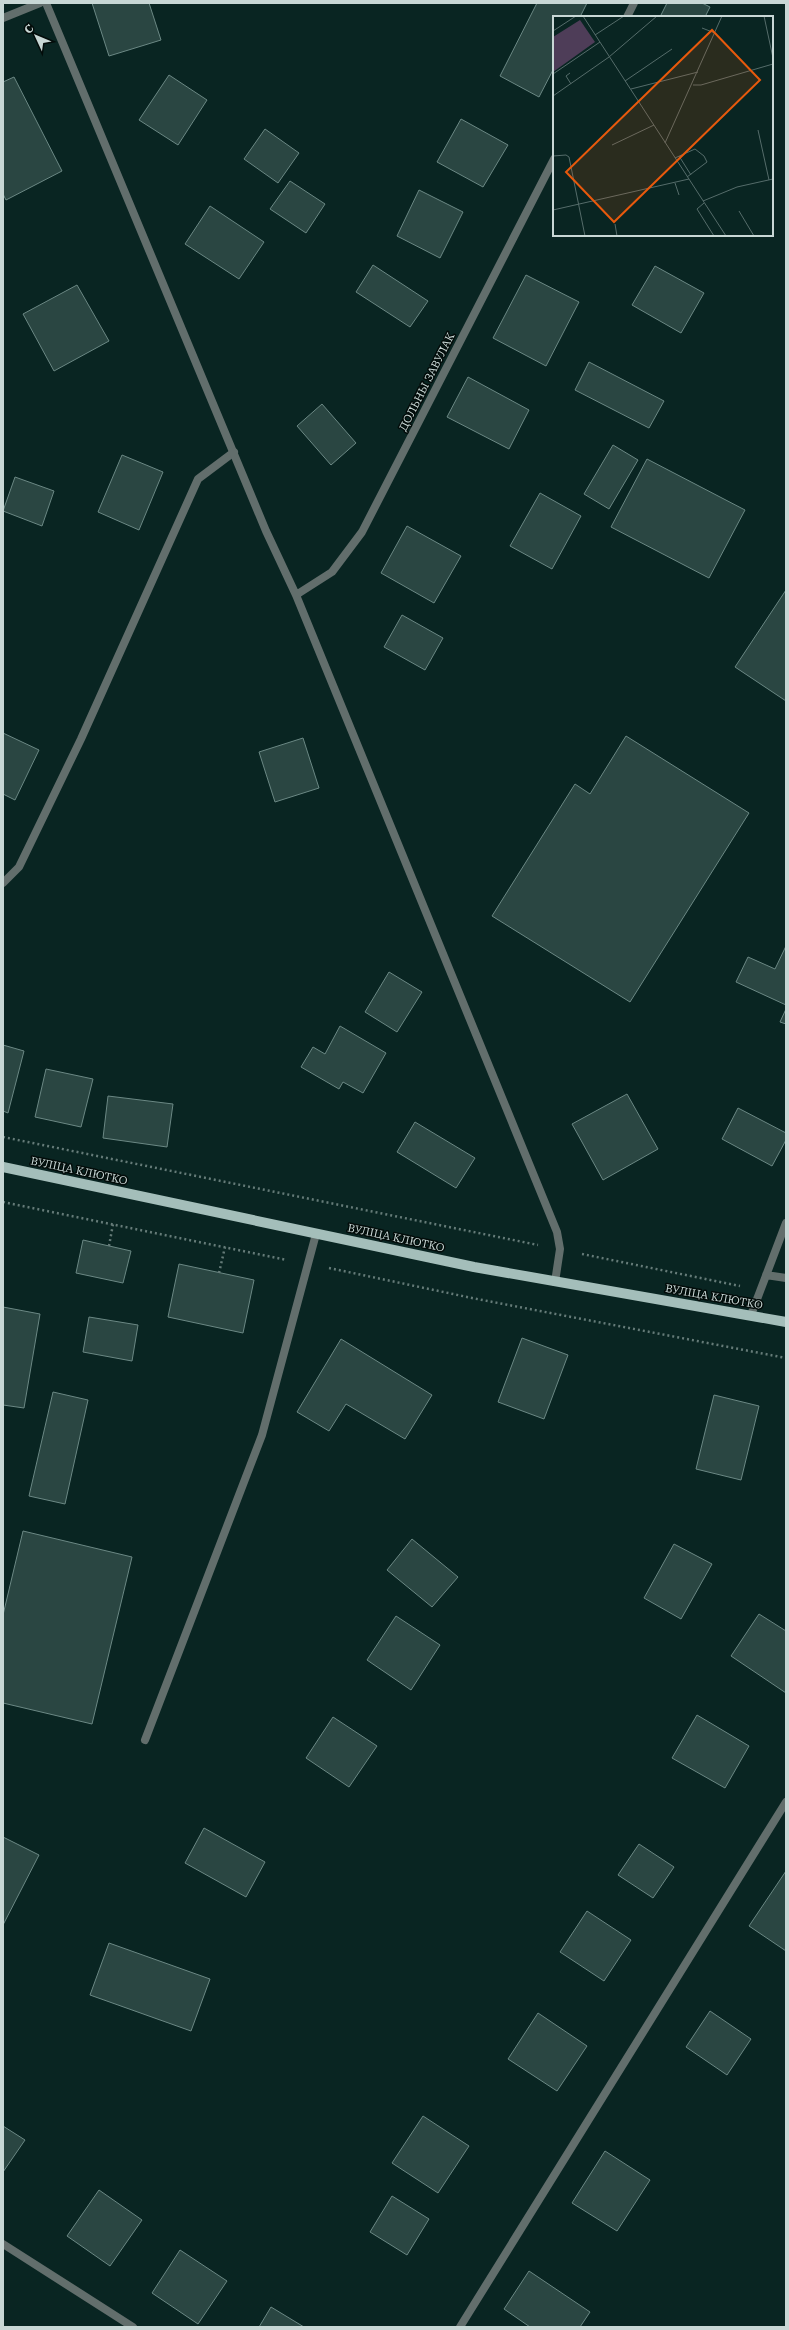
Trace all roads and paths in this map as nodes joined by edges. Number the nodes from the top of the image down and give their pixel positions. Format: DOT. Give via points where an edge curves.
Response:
graph roads {
  1 [pos="40,3"];
  2 [pos="46,3"];
  3 [pos="634,3"];
  4 [pos="628,16"];
  5 [pos="3,18"];
  6 [pos="553,161"];
  7 [pos="234,452"];
  8 [pos="296,595"];
  9 [pos="3,883"];
  10 [pos="3,1137"];
  11 [pos="3,1168"];
  12 [pos="3,1202"];
  13 [pos="786,1223"];
  14 [pos="113,1224"];
  15 [pos="316,1234"];
  16 [pos="109,1246"];
  17 [pos="225,1247"];
  18 [pos="560,1249"];
  19 [pos="308,1264"];
  20 [pos="220,1273"];
  21 [pos="766,1275"];
  22 [pos="786,1278"];
  23 [pos="555,1282"];
  24 [pos="761,1291"];
  25 [pos="751,1316"];
  26 [pos="786,1322"];
  27 [pos="786,1358"];
  28 [pos="145,1740"];
  29 [pos="786,1802"];
  30 [pos="3,2244"];
  31 [pos="133,2327"];
  32 [pos="460,2327"];
  1 -- 5 [label="street"];
  2 -- 7 [label="street"];
  3 -- 4 [label="street"];
  6 -- 8 [label="street, ДОЛЬНЫ ЗАВУЛАК" via="362,532 332,572"];
  7 -- 8 [label="street"];
  7 -- 9 [label="street" via="198,479 81,739 19,867"];
  8 -- 18 [label="street" via="557,1232"];
  10 -- 18 [label="path"];
  11 -- 15 [label="main road, ВУЛІЦА КЛЮТКО"];
  12 -- 14 [label="path"];
  13 -- 21 [label="street"];
  14 -- 16 [label="path"];
  14 -- 17 [label="path"];
  15 -- 19 [label="street"];
  15 -- 23 [label="main road, ВУЛІЦА КЛЮТКО"];
  17 -- 19 [label="path"];
  17 -- 20 [label="path"];
  18 -- 23 [label="street"];
  18 -- 24 [label="path"];
  19 -- 27 [label="path"];
  19 -- 28 [label="street" via="262,1436"];
  21 -- 22 [label="street"];
  21 -- 24 [label="street"];
  23 -- 25 [label="main road, ВУЛІЦА КЛЮТКО"];
  24 -- 25 [label="street"];
  25 -- 26 [label="main road, ВУЛІЦА КЛЮТКО"];
  29 -- 32 [label="street"];
  30 -- 31 [label="street"];
}
